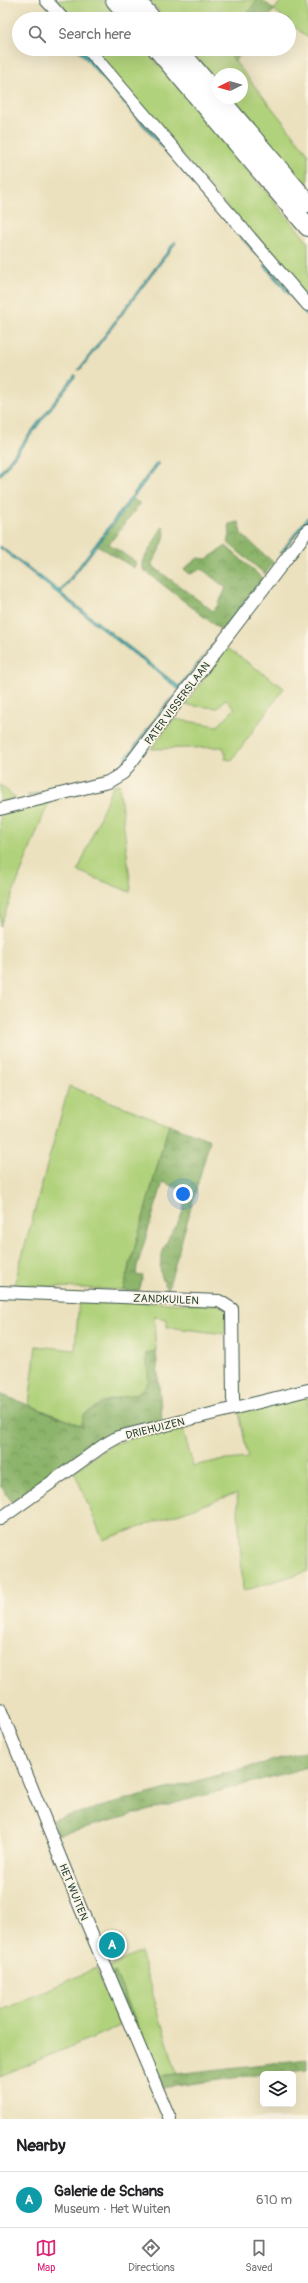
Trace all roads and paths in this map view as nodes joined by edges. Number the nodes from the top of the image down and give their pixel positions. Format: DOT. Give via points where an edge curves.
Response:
graph roads {
  1 [pos="46,0"];
  2 [pos="115,0"];
  3 [pos="136,0"];
  4 [pos="57,12"];
  5 [pos="125,12"];
  6 [pos="146,12"];
  7 [pos="94,56"];
  8 [pos="163,56"];
  9 [pos="184,56"];
  10 [pos="212,89"];
  11 [pos="225,104"];
  12 [pos="308,202"];
  13 [pos="308,227"];
  14 [pos="308,305"];
  15 [pos="308,530"];
  16 [pos="0,810"];
  17 [pos="0,1292"];
  18 [pos="308,1390"];
  19 [pos="235,1408"];
  20 [pos="0,1519"];
  21 [pos="0,1709"];
  22 [pos="170,2119"];
  1 -- 4 [label="street"];
  2 -- 5 [label="highway"];
  3 -- 6 [label="highway"];
  7 -- 14 [label="street"];
  8 -- 13 [label="highway"];
  9 -- 10 [label="highway"];
  11 -- 12 [label="highway"];
  15 -- 16 [label="street, PATER VISSERSLAAN" via="123,773 108,782"];
  17 -- 19 [label="street, ZANDKUILEN" via="219,1301 232,1310"];
  18 -- 19 [label="street, DRIEHUIZEN"];
  19 -- 20 [label="street, DRIEHUIZEN" via="118,1437"];
  21 -- 22 [label="street, HET WUITEN"];
}
